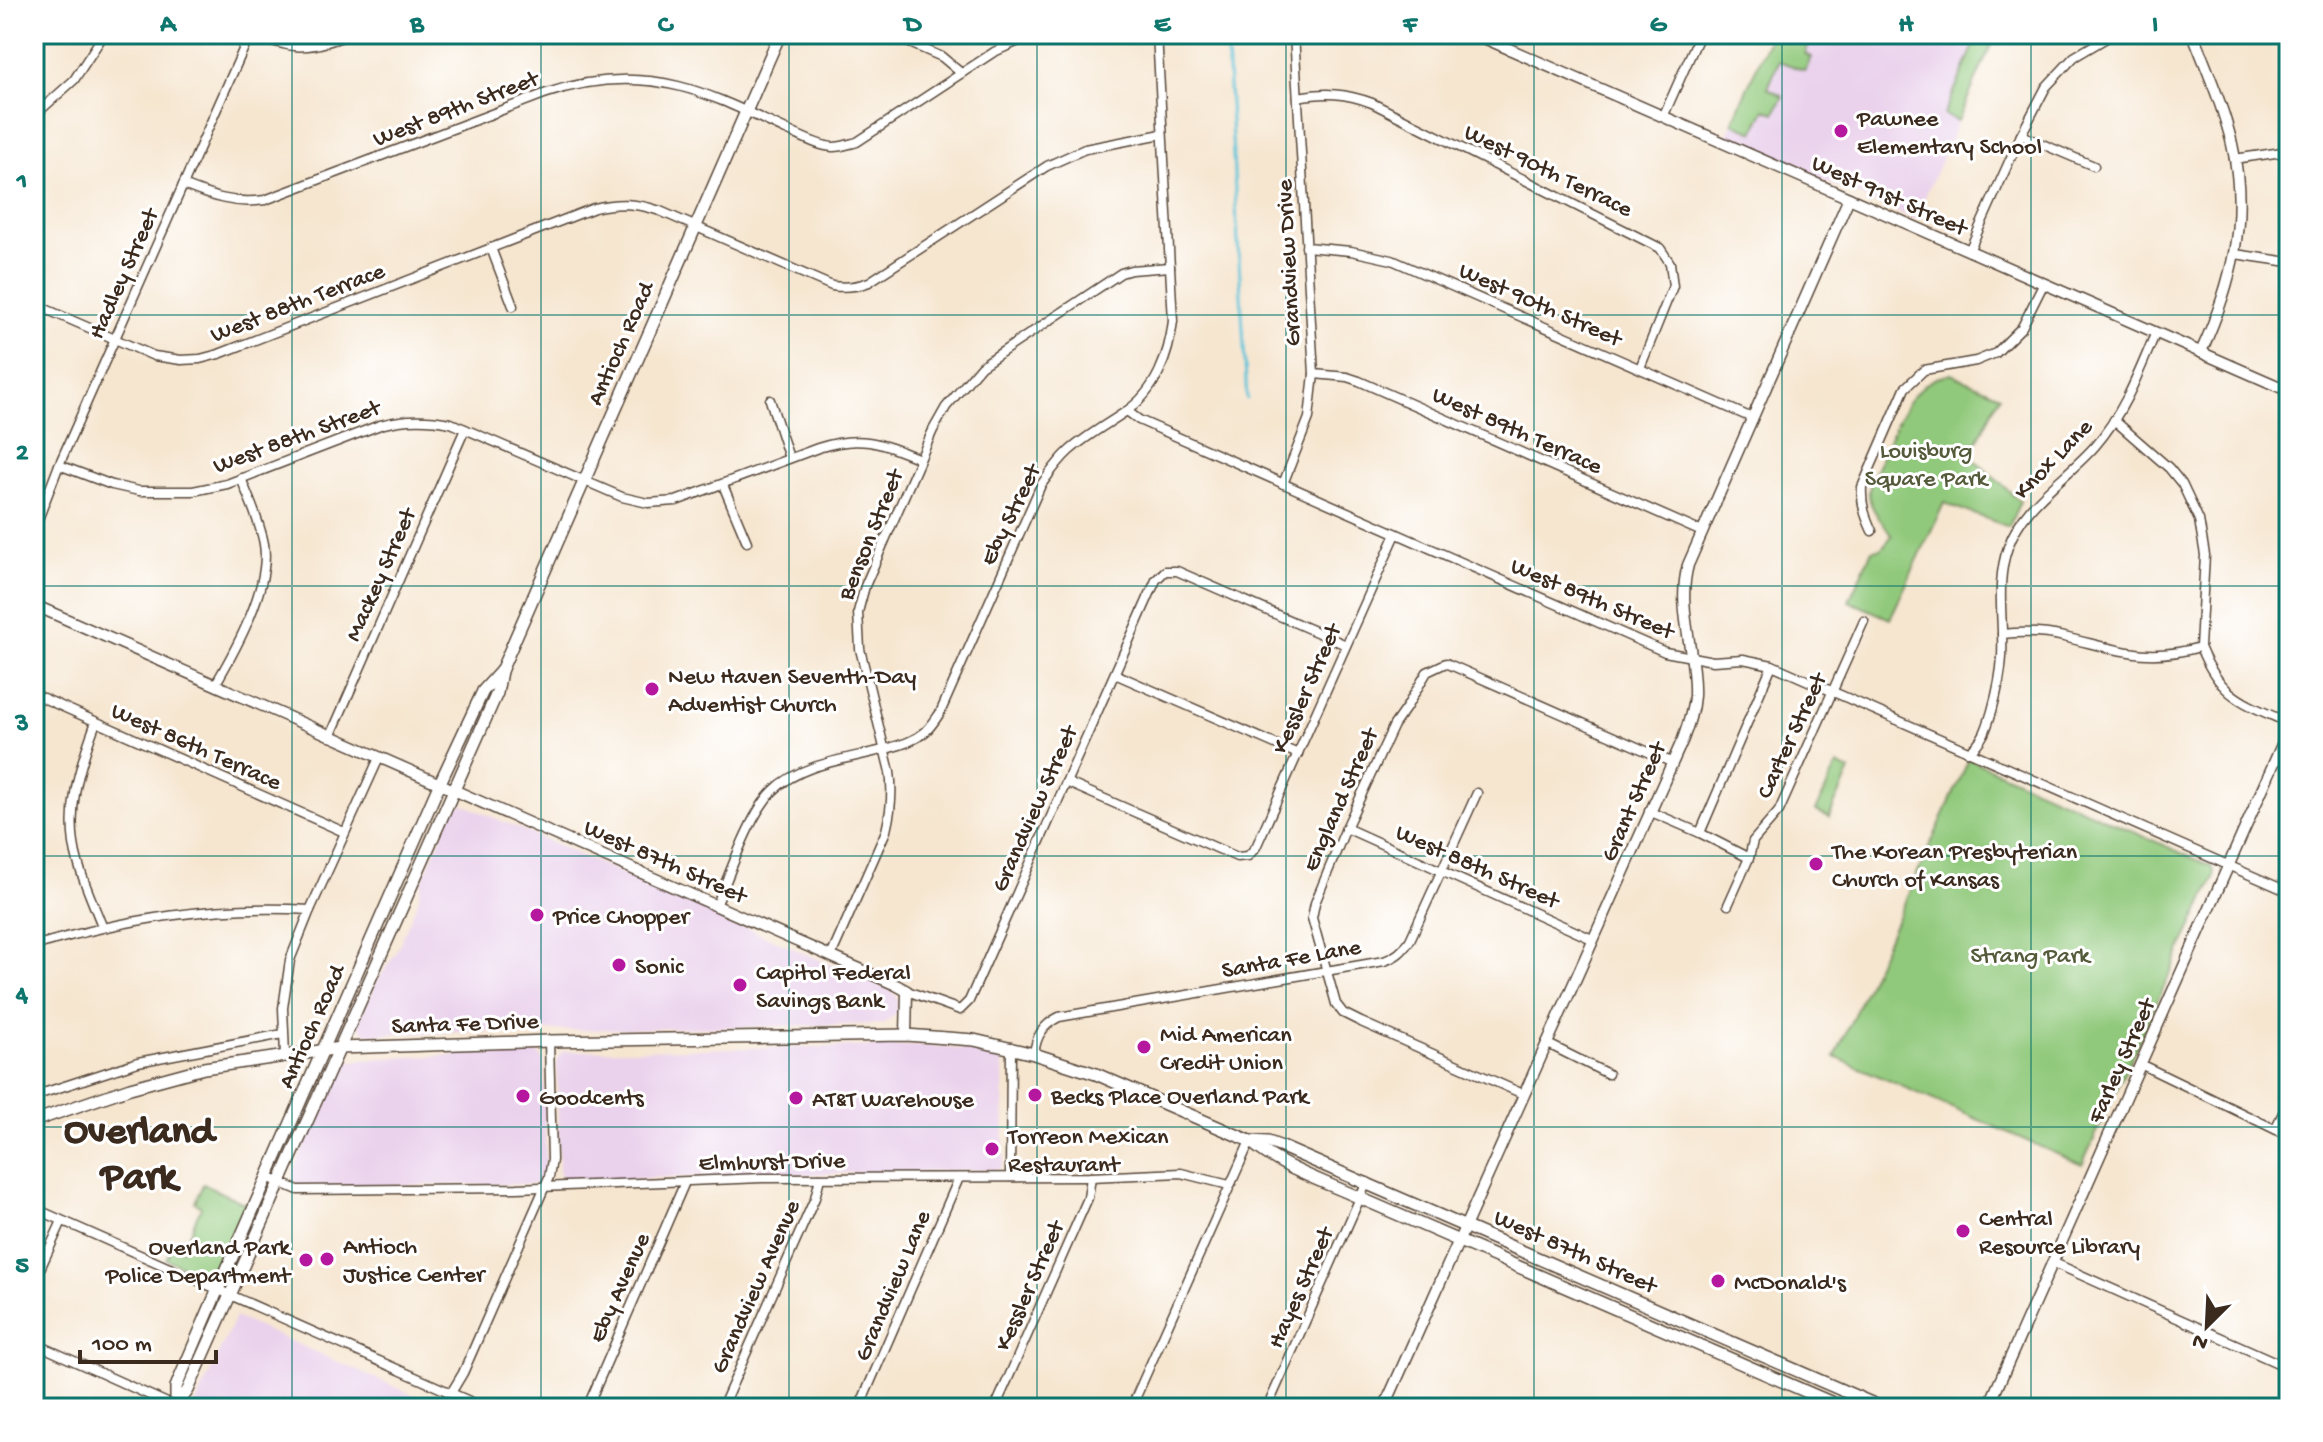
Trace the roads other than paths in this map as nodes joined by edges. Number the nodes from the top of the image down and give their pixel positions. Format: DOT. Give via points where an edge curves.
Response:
graph roads {
  1 [pos="104,34"];
  2 [pos="252,34"];
  3 [pos="350,34"];
  4 [pos="780,34"];
  5 [pos="889,34"];
  6 [pos="1034,34"];
  7 [pos="1157,34"];
  8 [pos="1294,34"];
  9 [pos="1475,34"];
  10 [pos="1700,34"];
  11 [pos="2113,34"];
  12 [pos="2193,34"];
  13 [pos="961,73"];
  14 [pos="1298,97"];
  15 [pos="745,111"];
  16 [pos="34,116"];
  17 [pos="1663,117"];
  18 [pos="1162,134"];
  19 [pos="2021,135"];
  20 [pos="2289,151"];
  21 [pos="2234,159"];
  22 [pos="2094,166"];
  23 [pos="183,185"];
  24 [pos="1849,198"];
  25 [pos="695,227"];
  26 [pos="1306,247"];
  27 [pos="491,248"];
  28 [pos="1969,251"];
  29 [pos="2235,254"];
  30 [pos="2289,262"];
  31 [pos="1170,267"];
  32 [pos="2044,283"];
  33 [pos="34,304"];
  34 [pos="513,306"];
  35 [pos="2156,332"];
  36 [pos="115,339"];
  37 [pos="2201,352"];
  38 [pos="1640,368"];
  39 [pos="1314,374"];
  40 [pos="2289,391"];
  41 [pos="770,400"];
  42 [pos="1127,411"];
  43 [pos="1752,418"];
  44 [pos="2114,420"];
  45 [pos="465,429"];
  46 [pos="789,458"];
  47 [pos="920,459"];
  48 [pos="59,465"];
  49 [pos="241,478"];
  50 [pos="583,481"];
  51 [pos="1283,484"];
  52 [pos="723,485"];
  53 [pos="34,530"];
  54 [pos="1872,531"];
  55 [pos="1702,532"];
  56 [pos="1396,534"];
  57 [pos="747,542"];
  58 [pos="34,605"];
  59 [pos="1864,621"];
  60 [pos="2002,634"];
  61 [pos="1346,645"];
  62 [pos="2200,647"];
  63 [pos="1690,657"];
  64 [pos="1772,665"];
  65 [pos="501,671"];
  66 [pos="1115,674"];
  67 [pos="215,685"];
  68 [pos="1832,692"];
  69 [pos="34,694"];
  70 [pos="96,722"];
  71 [pos="2289,723"];
  72 [pos="2289,729"];
  73 [pos="330,737"];
  74 [pos="885,749"];
  75 [pos="1968,752"];
  76 [pos="1298,754"];
  77 [pos="379,758"];
  78 [pos="1671,762"];
  79 [pos="1066,782"];
  80 [pos="439,785"];
  81 [pos="454,792"];
  82 [pos="1477,793"];
  83 [pos="1649,811"];
  84 [pos="1346,828"];
  85 [pos="344,832"];
  86 [pos="1700,833"];
  87 [pos="1749,858"];
  88 [pos="2228,866"];
  89 [pos="1442,871"];
  90 [pos="2289,892"];
  91 [pos="1728,905"];
  92 [pos="716,906"];
  93 [pos="310,910"];
  94 [pos="102,926"];
  95 [pos="1592,939"];
  96 [pos="34,946"];
  97 [pos="831,956"];
  98 [pos="1326,971"];
  99 [pos="907,991"];
  100 [pos="283,1034"];
  101 [pos="906,1035"];
  102 [pos="549,1041"];
  103 [pos="1546,1043"];
  104 [pos="1011,1047"];
  105 [pos="340,1048"];
  106 [pos="324,1050"];
  107 [pos="1034,1054"];
  108 [pos="285,1055"];
  109 [pos="2140,1064"];
  110 [pos="1608,1074"];
  111 [pos="1523,1094"];
  112 [pos="34,1096"];
  113 [pos="2289,1101"];
  114 [pos="34,1121"];
  115 [pos="2275,1129"];
  116 [pos="2289,1136"];
  117 [pos="1250,1141"];
  118 [pos="267,1177"];
  119 [pos="1010,1177"];
  120 [pos="1091,1177"];
  121 [pos="820,1178"];
  122 [pos="959,1178"];
  123 [pos="685,1182"];
  124 [pos="1367,1182"];
  125 [pos="281,1183"];
  126 [pos="1229,1185"];
  127 [pos="544,1187"];
  128 [pos="1360,1198"];
  129 [pos="34,1208"];
  130 [pos="62,1221"];
  131 [pos="1464,1226"];
  132 [pos="1458,1240"];
  133 [pos="2052,1262"];
  134 [pos="34,1282"];
  135 [pos="217,1289"];
  136 [pos="231,1295"];
  137 [pos="34,1343"];
  138 [pos="2289,1368"];
  139 [pos="451,1393"];
  140 [pos="2289,1402"];
  141 [pos="176,1407"];
  142 [pos="485,1408"];
  143 [pos="587,1408"];
  144 [pos="722,1408"];
  145 [pos="859,1408"];
  146 [pos="995,1408"];
  147 [pos="1131,1408"];
  148 [pos="1267,1408"];
  149 [pos="1384,1408"];
  150 [pos="1844,1408"];
  151 [pos="1883,1408"];
  152 [pos="1988,1408"];
  153 [pos="2286,1408"];
  1 -- 16 [label="street" via="74,80"];
  2 -- 3 [label="street" via="307,47"];
  2 -- 23 [label="street, Hadley Street"];
  4 -- 15 [label="main road, Antioch Road"];
  5 -- 13 [label="street" via="942,57"];
  6 -- 13 [label="street, West 89th Street"];
  7 -- 18 [label="street, Eby Street"];
  8 -- 14 [label="street, Grandview Drive"];
  9 -- 17 [label="street, West 91st Street"];
  10 -- 17 [label="street"];
  11 -- 19 [label="street" via="2064,66 2039,98"];
  12 -- 21 [label="street"];
  13 -- 15 [label="street, West 89th Street" via="847,145 822,145"];
  14 -- 26 [label="street, Grandview Drive"];
  14 -- 38 [label="street, West 90th Terrace" via="1339,94 1372,103 1660,248 1670,263 1673,286"];
  15 -- 23 [label="street, West 89th Street" via="680,86 631,79 593,81 544,94 265,200 225,201"];
  15 -- 25 [label="main road, Antioch Road"];
  17 -- 24 [label="street, West 91st Street"];
  18 -- 25 [label="street" via="1108,143 1060,160 858,286 832,286"];
  18 -- 31 [label="street, Eby Street"];
  19 -- 22 [label="street"];
  19 -- 28 [label="street"];
  20 -- 21 [label="street"];
  21 -- 29 [label="street"];
  23 -- 36 [label="street, Hadley Street"];
  24 -- 28 [label="street, West 91st Street"];
  24 -- 43 [label="street, Grant Street"];
  25 -- 27 [label="street, West 88th Terrace" via="644,206 610,204"];
  25 -- 50 [label="main road, Antioch Road"];
  26 -- 38 [label="street, West 90th Street" via="1392,260"];
  26 -- 39 [label="street, Grandview Drive"];
  27 -- 34 [label="street"];
  27 -- 36 [label="street, West 88th Terrace" via="209,357 154,356"];
  28 -- 32 [label="street, West 91st Street"];
  29 -- 30 [label="street"];
  29 -- 37 [label="street"];
  31 -- 42 [label="street, Eby Street" via="1173,321 1166,356 1150,387"];
  31 -- 47 [label="street, Benson Street" via="1121,273 989,360 946,407"];
  32 -- 35 [label="street, West 91st Street"];
  32 -- 54 [label="street" via="2022,327 1996,353 1924,370 1905,388 1862,487 1861,501"];
  33 -- 36 [label="street"];
  35 -- 37 [label="street, West 91st Street"];
  35 -- 44 [label="street, Knox Lane"];
  36 -- 48 [label="street, Hadley Street"];
  37 -- 40 [label="street, West 91st Street"];
  38 -- 43 [label="street, West 90th Street"];
  39 -- 51 [label="street, Grandview Drive" via="1309,418"];
  39 -- 55 [label="street, West 89th Terrace" via="1359,381"];
  41 -- 46 [label="street"];
  42 -- 51 [label="street, West 89th Street"];
  42 -- 74 [label="street, Eby Street" via="1053,467 940,713 923,734"];
  43 -- 55 [label="street, Grant Street"];
  44 -- 60 [label="street, Knox Lane" via="2015,531 2001,572"];
  44 -- 62 [label="street" via="2169,468 2199,520 2205,555"];
  45 -- 49 [label="street, West 88th Street" via="426,419 391,422"];
  45 -- 50 [label="street, West 88th Street"];
  45 -- 73 [label="street, Mackey Street"];
  46 -- 47 [label="street, West 88th Street" via="859,440"];
  46 -- 52 [label="street, West 88th Street"];
  47 -- 74 [label="street, Benson Street" via="858,612 860,649"];
  48 -- 49 [label="street, West 88th Street" via="139,491 193,491"];
  48 -- 53 [label="street, Hadley Street"];
  49 -- 67 [label="street" via="262,536 265,571"];
  50 -- 52 [label="street, West 88th Street" via="657,504"];
  50 -- 65 [label="main road, Antioch Road"];
  51 -- 56 [label="street, West 89th Street"];
  52 -- 57 [label="street"];
  55 -- 63 [label="street, Grant Street" via="1684,580"];
  56 -- 61 [label="street, Kessler Street"];
  56 -- 63 [label="street, West 89th Street" via="1665,652"];
  58 -- 67 [label="street, West 87th Street"];
  59 -- 68 [label="street, Carter Street"];
  60 -- 62 [label="street" via="2064,636 2139,654"];
  60 -- 75 [label="street, Knox Lane" via="1997,693 1980,744"];
  61 -- 66 [label="street, Grandview Street" via="1177,571 1165,571 1156,580"];
  61 -- 76 [label="street, Kessler Street"];
  62 -- 71 [label="street" via="2214,677 2230,695"];
  63 -- 64 [label="street, West 89th Street"];
  63 -- 78 [label="street, Grant Street" via="1693,708"];
  64 -- 68 [label="street, West 89th Street"];
  64 -- 86 [label="street"];
  65 -- 80 [label="main road, Antioch Road" via="483,691"];
  65 -- 81 [label="main road, Antioch Road" via="497,693"];
  66 -- 76 [label="street"];
  66 -- 79 [label="street, Grandview Street"];
  67 -- 73 [label="street, West 87th Street"];
  68 -- 75 [label="street, West 89th Street"];
  68 -- 87 [label="street, Carter Street" via="1779,811 1753,841"];
  69 -- 70 [label="street, West 86th Terrace"];
  70 -- 85 [label="street, West 86th Terrace"];
  70 -- 94 [label="street" via="78,775 72,821 78,863"];
  72 -- 88 [label="street, Farley Street"];
  73 -- 77 [label="street, West 87th Street"];
  74 -- 92 [label="street" via="813,768 773,791 751,826"];
  74 -- 97 [label="street" via="892,790 889,821"];
  75 -- 88 [label="street, West 89th Street"];
  76 -- 79 [label="street, Kessler Street" via="1248,856 1237,857"];
  77 -- 80 [label="street, West 87th Street"];
  77 -- 85 [label="street"];
  78 -- 83 [label="street, Grant Street"];
  78 -- 84 [label="street, England Street" via="1446,663 1427,672 1394,725"];
  79 -- 99 [label="street, Grandview Street" via="969,1001 960,1010"];
  80 -- 81 [label="street, West 87th Street"];
  80 -- 106 [label="main road, Antioch Road"];
  81 -- 92 [label="street, West 87th Street"];
  81 -- 105 [label="main road, Antioch Road"];
  82 -- 89 [label="street, Santa Fe Lane"];
  83 -- 86 [label="street"];
  83 -- 95 [label="street, Grant Street"];
  84 -- 89 [label="street, West 88th Street"];
  84 -- 98 [label="street, England Street" via="1312,918"];
  85 -- 93 [label="street"];
  86 -- 87 [label="street"];
  87 -- 91 [label="street, Carter Street"];
  88 -- 90 [label="street, West 89th Street"];
  88 -- 109 [label="street, Farley Street"];
  89 -- 95 [label="street, West 88th Street"];
  89 -- 98 [label="street, Santa Fe Lane" via="1403,951 1384,961"];
  92 -- 97 [label="street, West 87th Street"];
  93 -- 94 [label="street" via="203,910"];
  93 -- 100 [label="street" via="290,960"];
  94 -- 96 [label="street"];
  95 -- 103 [label="street, Grant Street"];
  97 -- 99 [label="street, West 87th Street"];
  98 -- 107 [label="street, Santa Fe Lane" via="1059,1017 1041,1031"];
  98 -- 111 [label="street, England Street" via="1343,1013"];
  99 -- 101 [label="street"];
  100 -- 108 [label="street"];
  100 -- 112 [label="street" via="138,1062"];
  101 -- 102 [label="main road, Santa Fe Drive"];
  101 -- 104 [label="main road, West 87th Street"];
  102 -- 105 [label="main road, Santa Fe Drive"];
  102 -- 127 [label="street" via="552,1160"];
  103 -- 110 [label="street"];
  103 -- 111 [label="street, Grant Street"];
  104 -- 107 [label="main road, West 87th Street"];
  104 -- 119 [label="street"];
  105 -- 106 [label="main road, Santa Fe Drive"];
  105 -- 125 [label="main road, Antioch Road"];
  106 -- 108 [label="main road, Santa Fe Drive"];
  106 -- 118 [label="main road, Antioch Road"];
  107 -- 117 [label="main road, West 87th Street" via="1096,1074"];
  108 -- 114 [label="main road, Santa Fe Drive" via="204,1068"];
  109 -- 115 [label="street"];
  109 -- 133 [label="street, Farley Street"];
  111 -- 131 [label="street, Grant Street"];
  113 -- 115 [label="street"];
  115 -- 116 [label="street"];
  117 -- 124 [label="main road, West 87th Street" via="1268,1142"];
  117 -- 126 [label="street"];
  117 -- 128 [label="main road, West 87th Street" via="1280,1162"];
  118 -- 125 [label="street, Elmhurst Drive"];
  118 -- 135 [label="main road, Antioch Road"];
  119 -- 120 [label="street, Elmhurst Drive"];
  119 -- 122 [label="street, Elmhurst Drive"];
  120 -- 126 [label="street, Elmhurst Drive" via="1181,1173"];
  120 -- 146 [label="street, Kessler Street" via="1088,1198"];
  121 -- 122 [label="street, Elmhurst Drive"];
  121 -- 123 [label="street, Elmhurst Drive"];
  121 -- 144 [label="street, Grandview Avenue"];
  122 -- 145 [label="street, Grandview Lane"];
  123 -- 127 [label="street, Elmhurst Drive"];
  123 -- 143 [label="street, Eby Avenue"];
  124 -- 128 [label="street, Hayes Street"];
  124 -- 131 [label="main road, West 87th Street"];
  125 -- 127 [label="street, Elmhurst Drive" via="298,1190"];
  125 -- 136 [label="main road, Antioch Road"];
  126 -- 147 [label="street"];
  127 -- 139 [label="street"];
  128 -- 132 [label="main road, West 87th Street"];
  128 -- 148 [label="street, Hayes Street"];
  129 -- 130 [label="street"];
  130 -- 134 [label="street"];
  130 -- 135 [label="street"];
  131 -- 132 [label="street, Grant Street"];
  131 -- 151 [label="main road, West 87th Street"];
  132 -- 149 [label="street, Grant Street"];
  132 -- 150 [label="main road, West 87th Street"];
  133 -- 138 [label="street"];
  133 -- 152 [label="street, Farley Street"];
  135 -- 136 [label="street"];
  135 -- 141 [label="main road, Antioch Road" via="176,1387"];
  136 -- 139 [label="street"];
  136 -- 141 [label="main road, Antioch Road"];
  137 -- 141 [label="street"];
  139 -- 142 [label="street"];
  140 -- 153 [label="street"];
}
